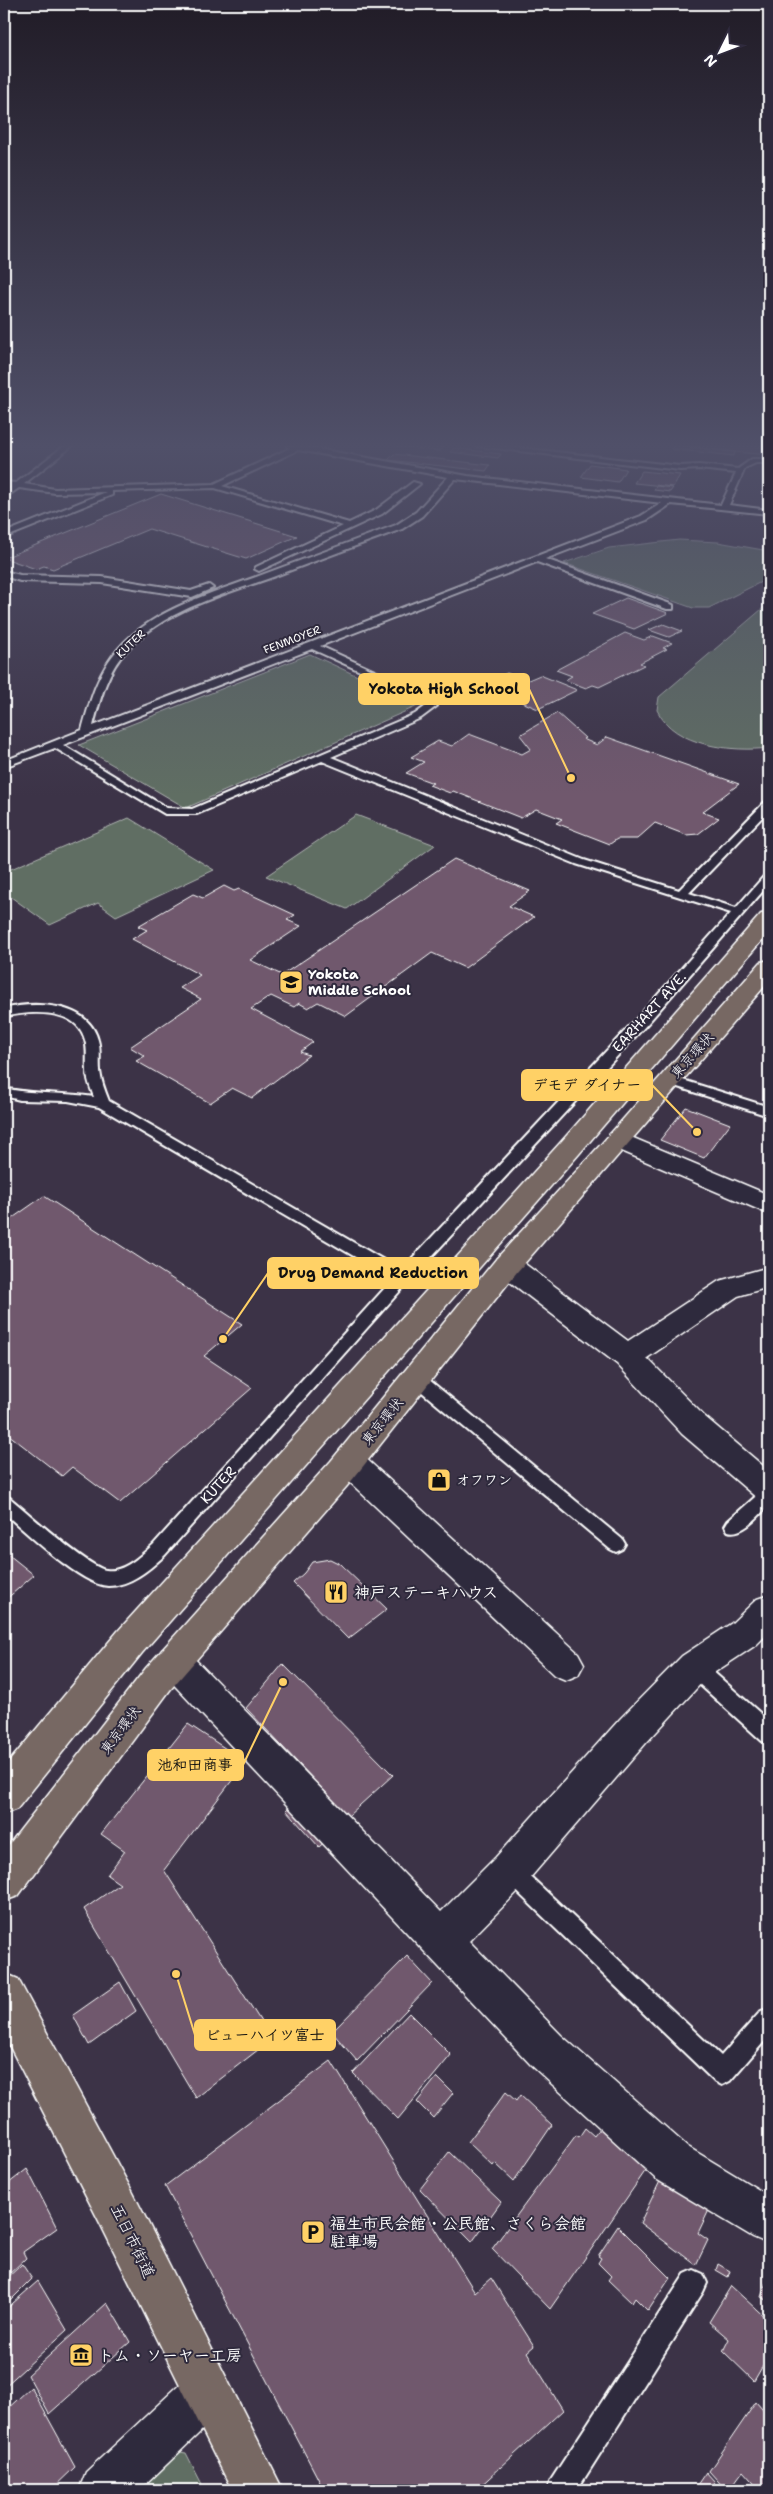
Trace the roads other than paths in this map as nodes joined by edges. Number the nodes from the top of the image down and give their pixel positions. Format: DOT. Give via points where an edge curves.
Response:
graph roads {
  1 [pos="274,562"];
  2 [pos="302,562"];
  3 [pos="528,562"];
  4 [pos="546,562"];
  5 [pos="4,574"];
  6 [pos="670,607"];
  7 [pos="312,645"];
  8 [pos="86,731"];
  9 [pos="55,744"];
  10 [pos="322,757"];
  11 [pos="4,764"];
  12 [pos="769,804"];
  13 [pos="769,877"];
  14 [pos="681,894"];
  15 [pos="738,912"];
  16 [pos="769,919"];
  17 [pos="769,967"];
  18 [pos="4,1013"];
  19 [pos="670,1080"];
  20 [pos="4,1092"];
  21 [pos="103,1103"];
  22 [pos="769,1112"];
  23 [pos="619,1140"];
  24 [pos="769,1205"];
  25 [pos="507,1265"];
  26 [pos="769,1277"];
  27 [pos="403,1278"];
  28 [pos="627,1356"];
  29 [pos="416,1378"];
  30 [pos="349,1462"];
  31 [pos="769,1490"];
  32 [pos="769,1496"];
  33 [pos="4,1504"];
  34 [pos="734,1526"];
  35 [pos="616,1544"];
  36 [pos="769,1610"];
  37 [pos="174,1661"];
  38 [pos="566,1664"];
  39 [pos="694,1667"];
  40 [pos="769,1734"];
  41 [pos="4,1796"];
  42 [pos="510,1871"];
  43 [pos="4,1882"];
  44 [pos="442,1940"];
  45 [pos="4,1993"];
  46 [pos="769,2019"];
  47 [pos="769,2221"];
  48 [pos="694,2283"];
  49 [pos="207,2392"];
  50 [pos="104,2490"];
  51 [pos="258,2490"];
  52 [pos="561,2490"];
  1 -- 5 [label="lane" via="192,594 102,580 20,578"];
  2 -- 8 [label="lane, KUTER" via="214,595 173,613 144,631 123,649 107,671"];
  3 -- 7 [label="lane, FENMOYER"];
  4 -- 6 [label="lane"];
  7 -- 8 [label="lane, FENMOYER"];
  7 -- 10 [label="lane" via="420,695 432,706 418,716"];
  8 -- 9 [label="lane"];
  9 -- 10 [label="lane" via="165,811 193,812"];
  9 -- 11 [label="lane"];
  10 -- 14 [label="lane" via="580,862"];
  12 -- 14 [label="lane"];
  13 -- 15 [label="lane, EARHART AVE."];
  14 -- 15 [label="lane"];
  15 -- 27 [label="lane, EARHART AVE." via="643,1020"];
  16 -- 41 [label="main road" via="570,1148 130,1642"];
  17 -- 19 [label="main road, 東京環状"];
  18 -- 21 [label="lane" via="31,1008 53,1010 70,1015 82,1025 90,1036 94,1076"];
  19 -- 22 [label="lane"];
  19 -- 23 [label="main road, 東京環状"];
  20 -- 21 [label="lane"];
  21 -- 27 [label="lane"];
  23 -- 24 [label="street"];
  23 -- 25 [label="main road, 東京環状"];
  25 -- 28 [label="street"];
  25 -- 29 [label="main road, 東京環状"];
  26 -- 28 [label="street" via="729,1288"];
  27 -- 33 [label="lane, KUTER" via="144,1564 122,1576 105,1578 87,1570"];
  28 -- 31 [label="street" via="694,1425"];
  29 -- 30 [label="main road, 東京環状"];
  29 -- 35 [label="lane"];
  30 -- 37 [label="main road, 東京環状"];
  30 -- 38 [label="street"];
  32 -- 34 [label="lane"];
  36 -- 39 [label="street" via="744,1634"];
  37 -- 43 [label="main road, 東京環状"];
  37 -- 44 [label="street"];
  39 -- 40 [label="lane"];
  39 -- 42 [label="street"];
  42 -- 44 [label="street"];
  42 -- 46 [label="lane" via="722,2073"];
  44 -- 47 [label="street" via="546,2050 672,2163"];
  45 -- 49 [label="main road, 五日市街道" via="116,2206"];
  48 -- 52 [label="lane"];
  49 -- 50 [label="street"];
  49 -- 51 [label="main road, 五日市街道"];
}
